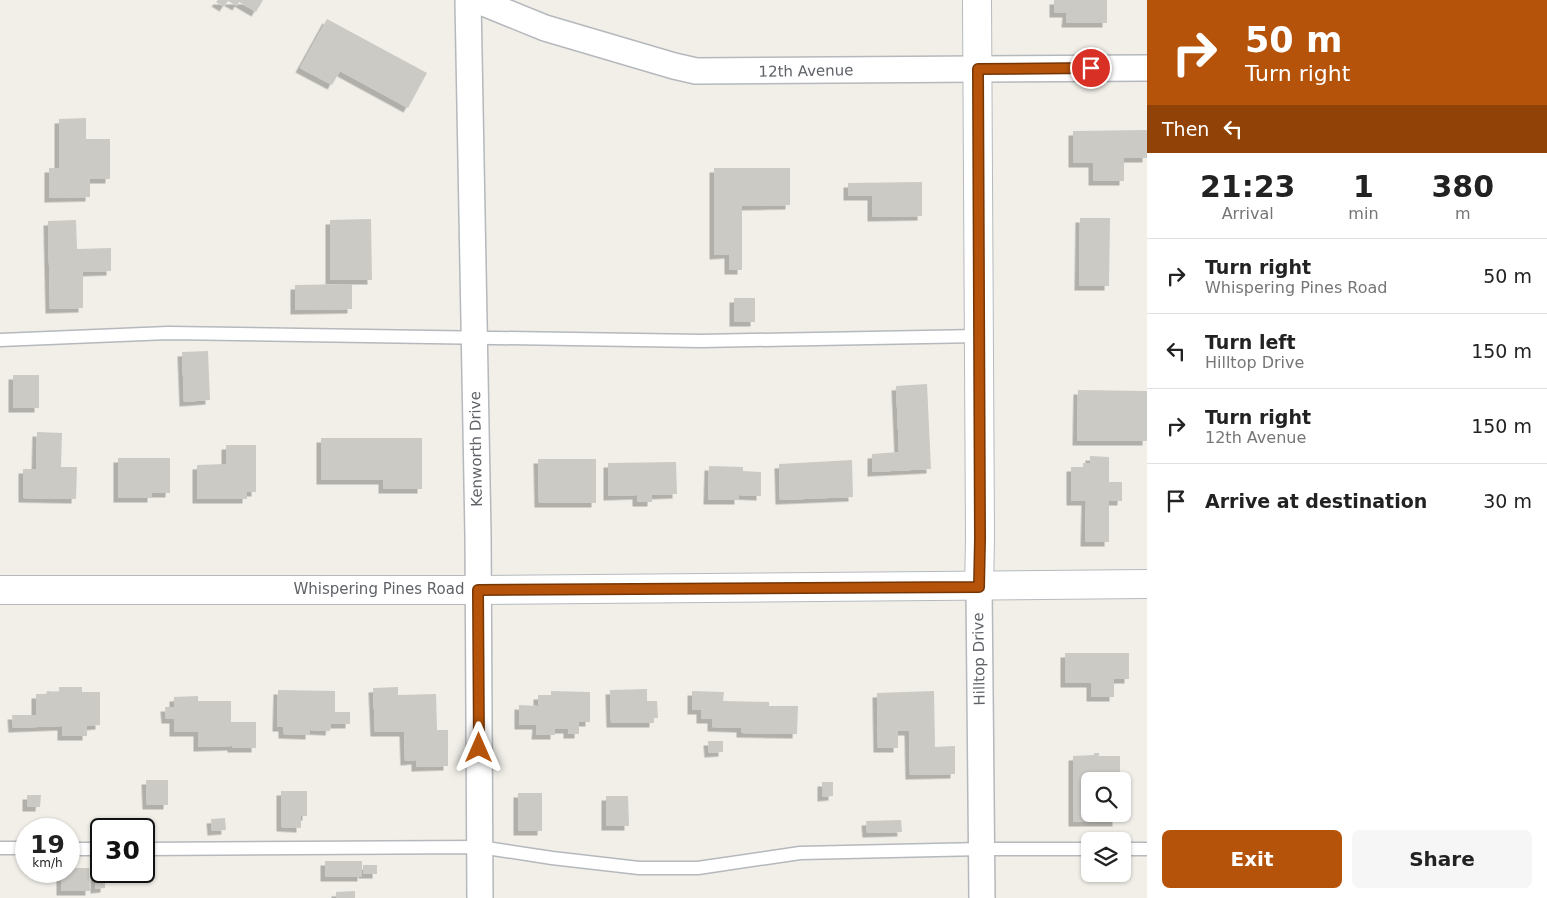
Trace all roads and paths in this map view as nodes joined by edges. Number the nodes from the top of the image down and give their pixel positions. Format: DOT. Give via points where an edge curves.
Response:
graph roads {
  1 [pos="468,0"];
  2 [pos="476,0"];
  3 [pos="977,0"];
  4 [pos="1147,68"];
  5 [pos="978,69"];
  6 [pos="979,336"];
  7 [pos="474,339"];
  8 [pos="0,340"];
  9 [pos="1147,584"];
  10 [pos="979,587"];
  11 [pos="0,590"];
  12 [pos="478,590"];
  13 [pos="480,847"];
  14 [pos="0,848"];
  15 [pos="15,848"];
  16 [pos="982,848"];
  17 [pos="155,849"];
  18 [pos="1081,849"];
  19 [pos="1131,849"];
  20 [pos="1147,849"];
  21 [pos="480,898"];
  22 [pos="982,898"];
  1 -- 7 [label="street, Kenworth Drive"];
  2 -- 5 [label="street, 12th Avenue" via="545,28 696,71"];
  3 -- 5 [label="street, Hilltop Drive"];
  4 -- 5 [label="street, 12th Avenue"];
  5 -- 6 [label="street, Hilltop Drive"];
  6 -- 7 [label="lane" via="701,341"];
  6 -- 10 [label="street, Hilltop Drive"];
  7 -- 8 [label="lane" via="168,334"];
  7 -- 12 [label="street, Kenworth Drive"];
  9 -- 10 [label="street, Whispering Pines Road"];
  10 -- 12 [label="street, Whispering Pines Road"];
  10 -- 16 [label="street, Hilltop Drive"];
  11 -- 12 [label="street, Whispering Pines Road"];
  12 -- 13 [label="street, Kenworth Drive"];
  13 -- 16 [label="lane" via="649,868 698,868 800,853"];
  13 -- 17 [label="lane"];
  13 -- 21 [label="street, Kenworth Drive"];
  14 -- 15 [label="lane"];
  16 -- 18 [label="lane"];
  16 -- 22 [label="street, Hilltop Drive"];
  19 -- 20 [label="lane"];
}
